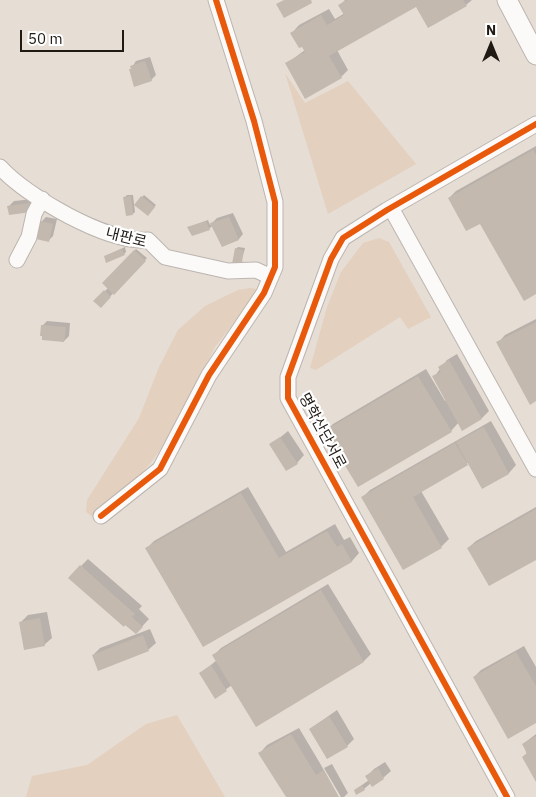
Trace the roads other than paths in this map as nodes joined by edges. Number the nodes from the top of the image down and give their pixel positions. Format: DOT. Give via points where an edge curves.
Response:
graph roads {
  1 [pos="216,0"];
  2 [pos="507,0"];
  3 [pos="536,55"];
  4 [pos="536,124"];
  5 [pos="0,167"];
  6 [pos="42,199"];
  7 [pos="391,208"];
  8 [pos="17,260"];
  9 [pos="271,277"];
  10 [pos="536,468"];
  11 [pos="101,516"];
  12 [pos="507,797"];
  1 -- 9 [label="street" via="254,121 274,202 275,267"];
  2 -- 3 [label="street"];
  4 -- 7 [label="street, 명학산단서로"];
  5 -- 6 [label="street, 내판로"];
  6 -- 8 [label="street"];
  6 -- 9 [label="street, 내판로" via="104,234 148,240 165,257 228,271 256,270"];
  7 -- 10 [label="street"];
  7 -- 12 [label="street, 명학산단서로" via="343,238 336,249 288,377 288,398"];
  9 -- 11 [label="street" via="264,293 209,375 160,470"];
}
